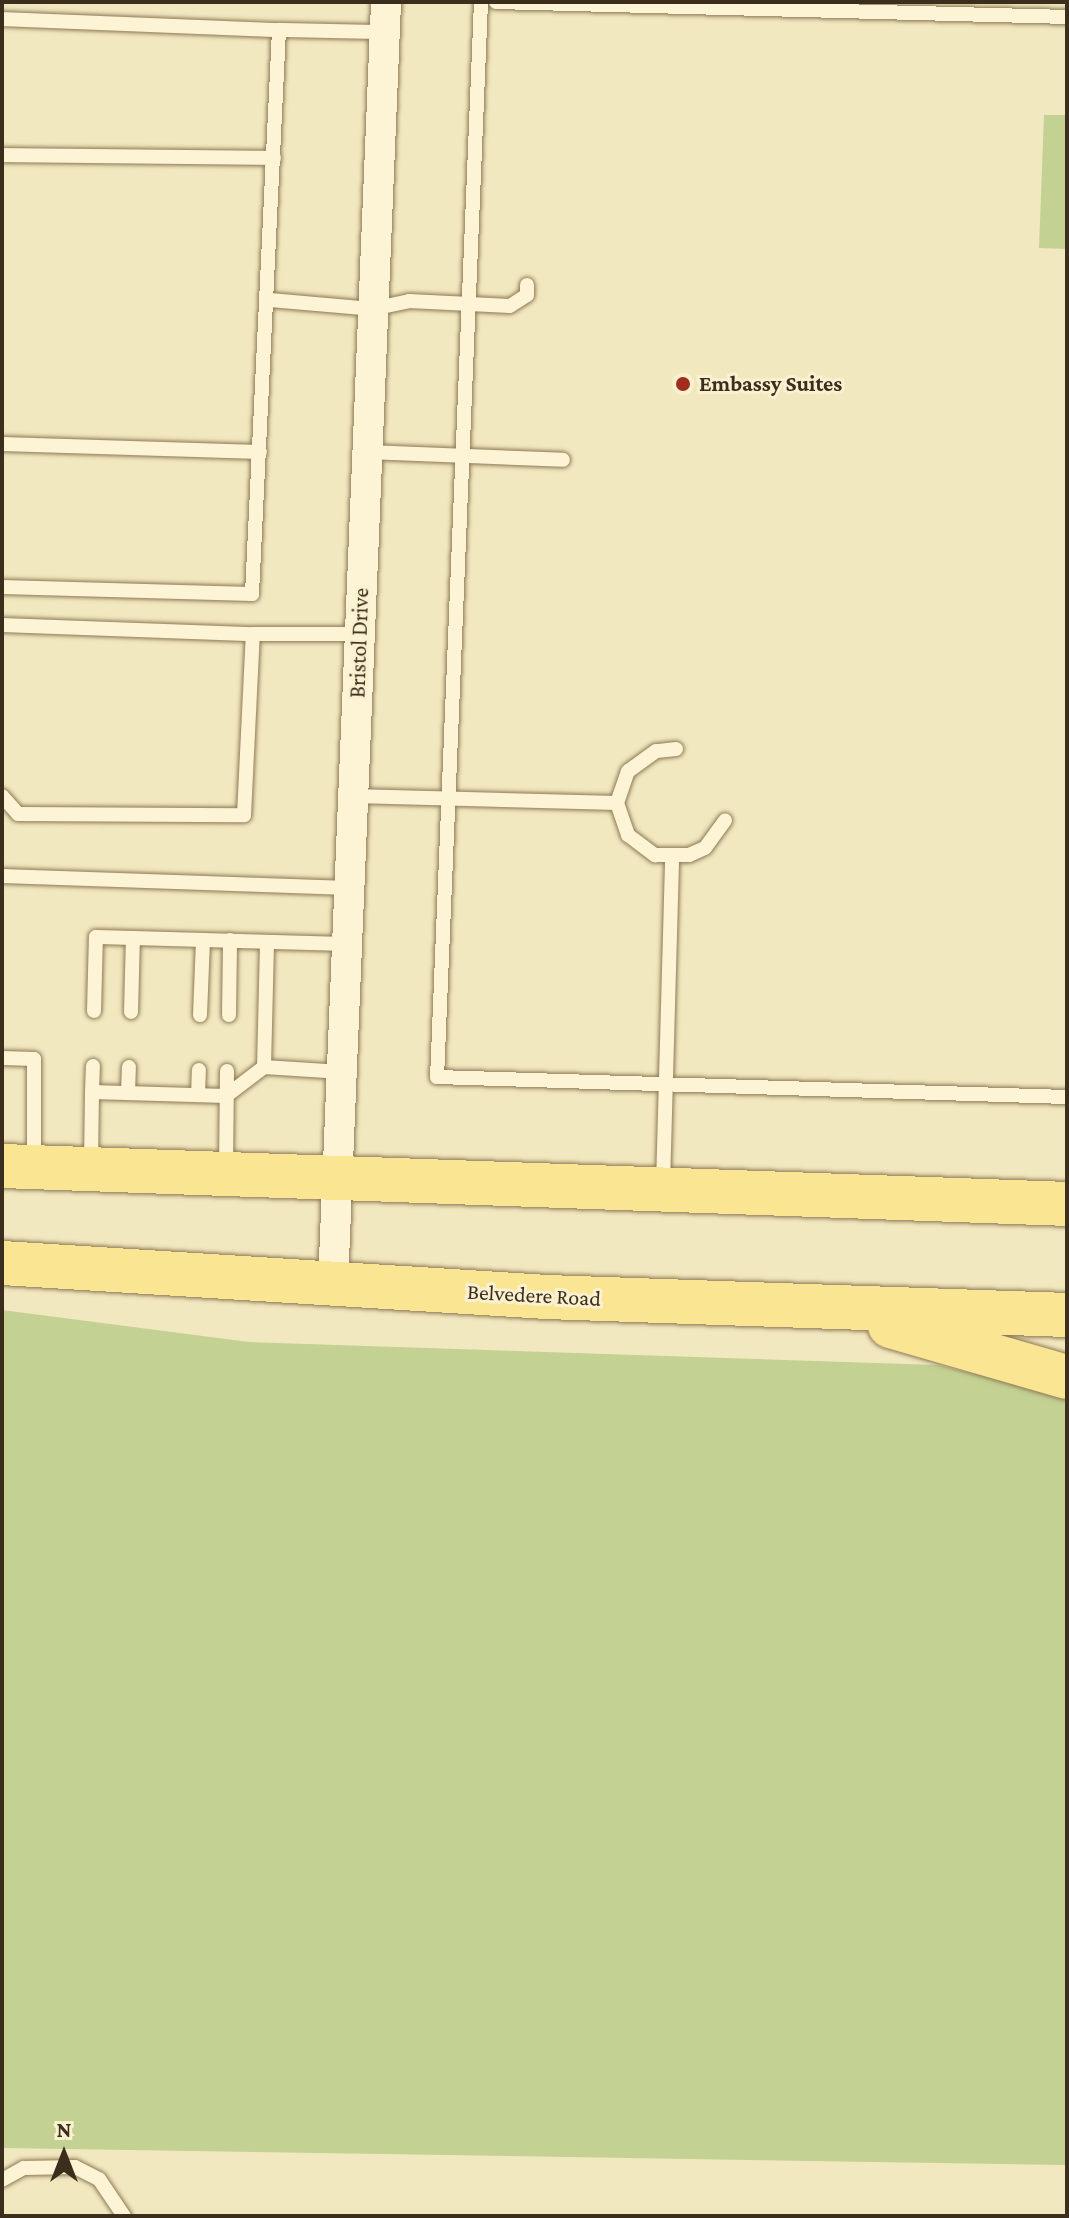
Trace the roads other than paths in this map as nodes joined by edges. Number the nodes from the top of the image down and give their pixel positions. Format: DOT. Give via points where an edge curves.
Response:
graph roads {
  1 [pos="481,2"];
  2 [pos="496,2"];
  3 [pos="678,5"];
  4 [pos="384,17"];
  5 [pos="1067,17"];
  6 [pos="2,19"];
  7 [pos="279,30"];
  8 [pos="2,155"];
  9 [pos="274,158"];
  10 [pos="527,285"];
  11 [pos="270,300"];
  12 [pos="469,303"];
  13 [pos="372,309"];
  14 [pos="2,444"];
  15 [pos="260,452"];
  16 [pos="367,452"];
  17 [pos="462,457"];
  18 [pos="563,460"];
  19 [pos="2,587"];
  20 [pos="2,625"];
  21 [pos="253,634"];
  22 [pos="359,634"];
  23 [pos="676,749"];
  24 [pos="2,796"];
  25 [pos="353,796"];
  26 [pos="449,798"];
  27 [pos="617,803"];
  28 [pos="725,820"];
  29 [pos="672,858"];
  30 [pos="2,876"];
  31 [pos="349,888"];
  32 [pos="133,938"];
  33 [pos="203,940"];
  34 [pos="230,940"];
  35 [pos="267,942"];
  36 [pos="347,944"];
  37 [pos="94,1011"];
  38 [pos="131,1012"];
  39 [pos="200,1015"];
  40 [pos="229,1015"];
  41 [pos="2,1058"];
  42 [pos="93,1066"];
  43 [pos="129,1067"];
  44 [pos="264,1067"];
  45 [pos="199,1070"];
  46 [pos="227,1071"];
  47 [pos="342,1072"];
  48 [pos="666,1084"];
  49 [pos="92,1092"];
  50 [pos="128,1093"];
  51 [pos="198,1095"];
  52 [pos="226,1096"];
  53 [pos="1067,1097"];
  54 [pos="18,1167"];
  55 [pos="91,1169"];
  56 [pos="226,1174"];
  57 [pos="338,1177"];
  58 [pos="663,1190"];
  59 [pos="1067,1204"];
  60 [pos="2,1263"];
  61 [pos="333,1284"];
  62 [pos="818,1306"];
  63 [pos="1067,1315"];
  64 [pos="1067,1377"];
  65 [pos="2,2180"];
  66 [pos="124,2216"];
  1 -- 12 [label="lane"];
  2 -- 3 [label="lane"];
  3 -- 5 [label="lane"];
  4 -- 7 [label="lane"];
  4 -- 13 [label="street, Bristol Drive"];
  6 -- 7 [label="lane"];
  7 -- 9 [label="lane"];
  8 -- 9 [label="lane"];
  9 -- 11 [label="lane"];
  10 -- 12 [label="lane" via="527,295 510,306"];
  11 -- 13 [label="lane"];
  11 -- 15 [label="lane"];
  12 -- 13 [label="lane" via="409,301"];
  12 -- 17 [label="lane"];
  13 -- 16 [label="street, Bristol Drive"];
  14 -- 15 [label="lane"];
  15 -- 19 [label="lane" via="252,594"];
  16 -- 17 [label="lane"];
  16 -- 22 [label="street, Bristol Drive"];
  17 -- 18 [label="lane"];
  17 -- 26 [label="lane"];
  20 -- 21 [label="lane"];
  21 -- 22 [label="lane"];
  21 -- 24 [label="lane" via="244,815 18,814"];
  22 -- 25 [label="street, Bristol Drive"];
  23 -- 27 [label="lane" via="640,759"];
  25 -- 26 [label="lane"];
  25 -- 31 [label="street, Bristol Drive"];
  26 -- 27 [label="lane"];
  26 -- 48 [label="lane" via="437,1077"];
  27 -- 29 [label="lane" via="639,847"];
  28 -- 29 [label="lane" via="705,848"];
  29 -- 48 [label="lane"];
  30 -- 31 [label="lane"];
  31 -- 36 [label="street, Bristol Drive"];
  32 -- 33 [label="lane"];
  32 -- 37 [label="lane" via="96,937"];
  32 -- 38 [label="lane"];
  33 -- 34 [label="lane"];
  33 -- 39 [label="lane"];
  34 -- 35 [label="lane"];
  34 -- 40 [label="lane"];
  35 -- 36 [label="lane"];
  35 -- 44 [label="lane"];
  36 -- 47 [label="street, Bristol Drive"];
  41 -- 54 [label="lane" via="34,1059"];
  42 -- 49 [label="lane"];
  43 -- 50 [label="lane"];
  44 -- 47 [label="lane"];
  44 -- 52 [label="lane"];
  45 -- 51 [label="lane"];
  46 -- 52 [label="lane"];
  47 -- 57 [label="street, Bristol Drive"];
  48 -- 53 [label="lane"];
  48 -- 58 [label="lane"];
  49 -- 50 [label="lane"];
  49 -- 55 [label="lane"];
  50 -- 51 [label="lane"];
  51 -- 52 [label="lane"];
  52 -- 56 [label="lane"];
  54 -- 55 [label="main road"];
  55 -- 56 [label="main road"];
  56 -- 57 [label="main road"];
  57 -- 58 [label="main road"];
  57 -- 61 [label="street, Bristol Drive"];
  58 -- 59 [label="main road"];
  60 -- 61 [label="main road, Belvedere Road"];
  61 -- 62 [label="main road, Belvedere Road"];
  62 -- 63 [label="main road, Belvedere Road"];
  62 -- 64 [label="main road"];
  65 -- 66 [label="lane" via="24,2168 75,2167 99,2179"];
}
